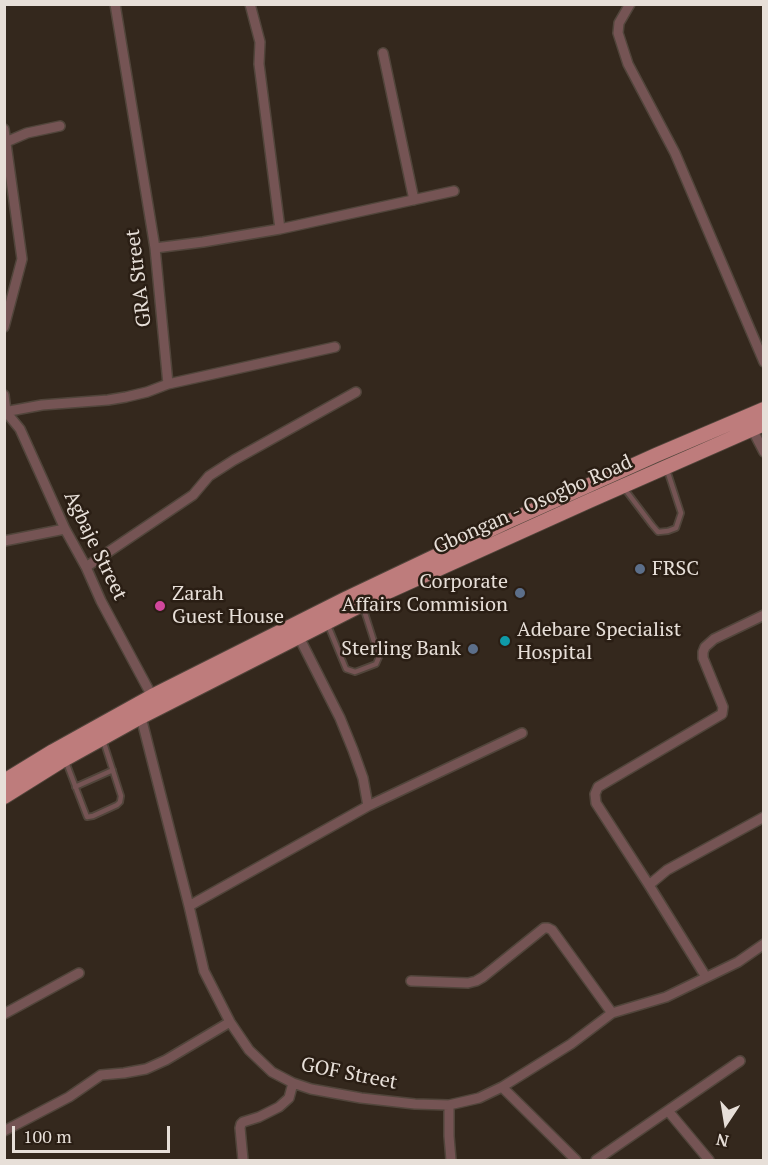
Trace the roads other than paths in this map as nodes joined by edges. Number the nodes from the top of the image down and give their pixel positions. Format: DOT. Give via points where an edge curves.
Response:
graph roads {
  1 [pos="115,4"];
  2 [pos="250,4"];
  3 [pos="630,4"];
  4 [pos="383,53"];
  5 [pos="60,126"];
  6 [pos="4,129"];
  7 [pos="6,142"];
  8 [pos="454,191"];
  9 [pos="414,200"];
  10 [pos="280,229"];
  11 [pos="155,248"];
  12 [pos="4,327"];
  13 [pos="335,347"];
  14 [pos="764,362"];
  15 [pos="168,384"];
  16 [pos="356,392"];
  17 [pos="4,395"];
  18 [pos="764,409"];
  19 [pos="5,412"];
  20 [pos="758,427"];
  21 [pos="764,452"];
  22 [pos="666,467"];
  23 [pos="623,486"];
  24 [pos="65,529"];
  25 [pos="4,541"];
  26 [pos="86,567"];
  27 [pos="362,605"];
  28 [pos="764,615"];
  29 [pos="327,623"];
  30 [pos="299,637"];
  31 [pos="152,696"];
  32 [pos="141,717"];
  33 [pos="522,734"];
  34 [pos="102,739"];
  35 [pos="65,760"];
  36 [pos="112,770"];
  37 [pos="4,781"];
  38 [pos="75,787"];
  39 [pos="4,797"];
  40 [pos="368,806"];
  41 [pos="764,817"];
  42 [pos="649,885"];
  43 [pos="189,906"];
  44 [pos="764,944"];
  45 [pos="79,973"];
  46 [pos="706,977"];
  47 [pos="411,981"];
  48 [pos="612,1013"];
  49 [pos="4,1014"];
  50 [pos="230,1022"];
  51 [pos="740,1061"];
  52 [pos="293,1083"];
  53 [pos="502,1087"];
  54 [pos="449,1106"];
  55 [pos="669,1112"];
  56 [pos="4,1131"];
  57 [pos="243,1161"];
  58 [pos="451,1161"];
  59 [pos="576,1161"];
  60 [pos="596,1161"];
  61 [pos="709,1161"];
  1 -- 11 [label="street, GRA Street"];
  2 -- 10 [label="street" via="260,42 259,64"];
  3 -- 14 [label="street" via="618,33 628,64 675,153"];
  4 -- 9 [label="street"];
  5 -- 7 [label="street"];
  6 -- 7 [label="street"];
  7 -- 12 [label="street" via="22,259"];
  8 -- 9 [label="street"];
  9 -- 10 [label="street"];
  10 -- 11 [label="street"];
  11 -- 15 [label="street, GRA Street"];
  13 -- 15 [label="street"];
  15 -- 19 [label="street" via="126,397"];
  16 -- 26 [label="street" via="209,476 193,495"];
  17 -- 19 [label="street"];
  18 -- 31 [label="main road, Gbongan - Osogbo Road" via="507,522"];
  19 -- 24 [label="street, Agbaje Street" via="20,429"];
  20 -- 21 [label="street"];
  20 -- 22 [label="main road, Gbongan - Osogbo Road"];
  22 -- 23 [label="main road, Gbongan - Osogbo Road"];
  22 -- 23 [label="lane" via="681,513 676,528 658,532"];
  23 -- 27 [label="main road, Gbongan - Osogbo Road"];
  24 -- 25 [label="street"];
  24 -- 26 [label="street, Agbaje Street"];
  26 -- 31 [label="street, Agbaje Street"];
  27 -- 29 [label="main road, Gbongan - Osogbo Road"];
  27 -- 29 [label="lane" via="379,657 376,664 355,672 346,669"];
  28 -- 42 [label="street" via="705,647 703,658 723,707 722,714 596,791 596,803"];
  29 -- 30 [label="main road, Gbongan - Osogbo Road"];
  30 -- 32 [label="main road, Gbongan - Osogbo Road"];
  30 -- 40 [label="street" via="340,718 363,778"];
  31 -- 37 [label="main road, Gbongan - Osogbo Road"];
  32 -- 34 [label="main road, Gbongan - Osogbo Road"];
  32 -- 43 [label="street, GOF Street"];
  33 -- 40 [label="street"];
  34 -- 35 [label="main road, Gbongan - Osogbo Road"];
  34 -- 36 [label="lane"];
  35 -- 38 [label="lane"];
  35 -- 39 [label="main road, Gbongan - Osogbo Road"];
  36 -- 38 [label="lane"];
  36 -- 38 [label="lane" via="120,802 93,816 87,817"];
  40 -- 43 [label="street"];
  41 -- 42 [label="street" via="668,870"];
  42 -- 46 [label="street"];
  43 -- 50 [label="street, GOF Street" via="204,970"];
  44 -- 46 [label="street, GOF Street"];
  45 -- 49 [label="street"];
  46 -- 48 [label="street, GOF Street" via="666,997"];
  47 -- 48 [label="street" via="476,981 548,928"];
  48 -- 53 [label="street, GOF Street"];
  50 -- 52 [label="street, GOF Street" via="249,1050 272,1072"];
  50 -- 56 [label="street" via="146,1069 101,1075 69,1097"];
  51 -- 55 [label="street"];
  52 -- 54 [label="street, GOF Street" via="361,1098"];
  52 -- 57 [label="street" via="289,1098 279,1107 241,1124"];
  53 -- 54 [label="street, GOF Street"];
  53 -- 59 [label="street"];
  54 -- 58 [label="street"];
  55 -- 60 [label="street"];
  55 -- 61 [label="street"];
}
